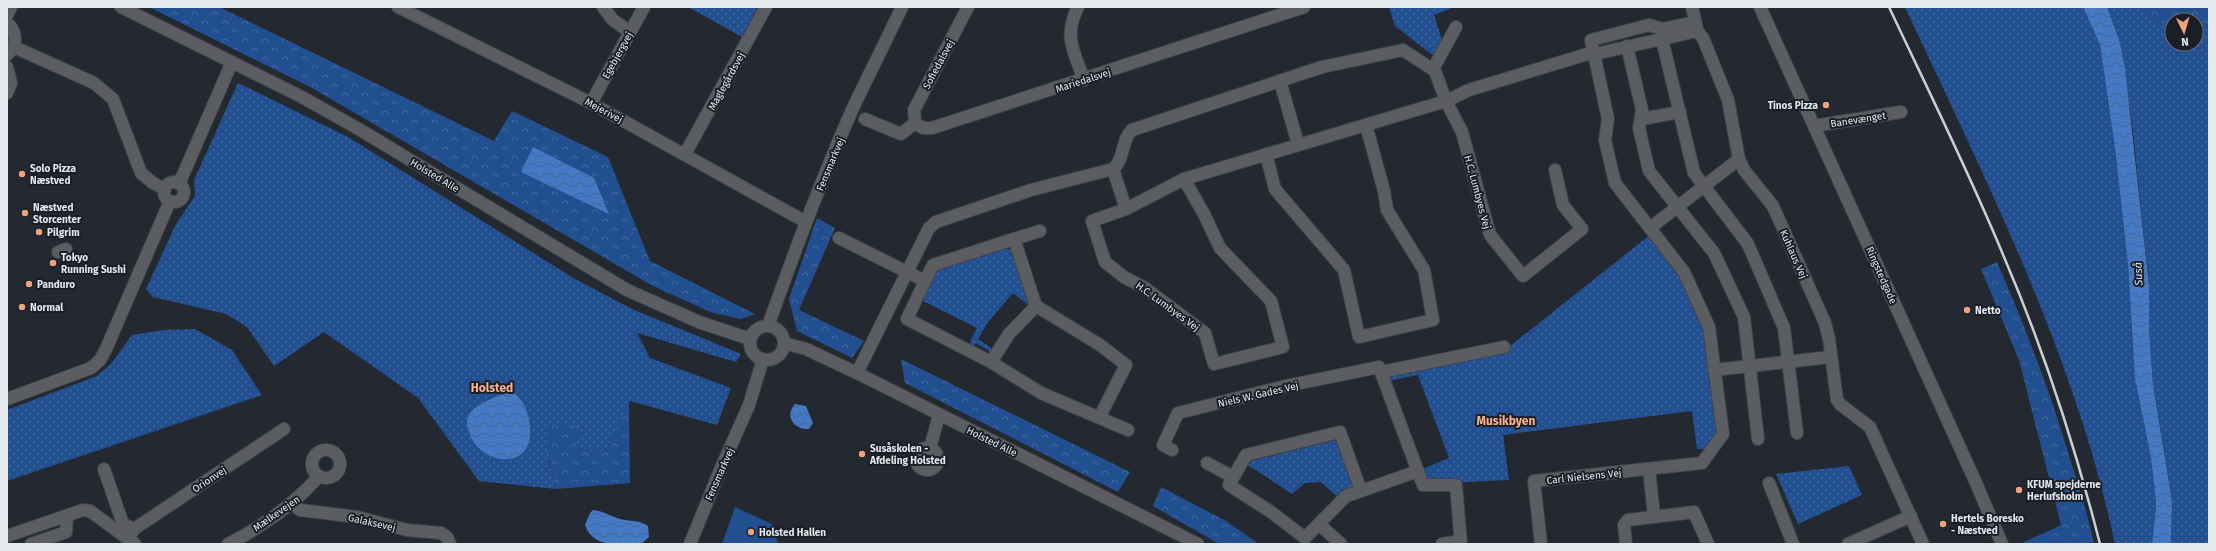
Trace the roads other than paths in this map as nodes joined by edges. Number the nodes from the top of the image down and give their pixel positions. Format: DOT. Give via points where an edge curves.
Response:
graph roads {
  1 [pos="11,7"];
  2 [pos="121,7"];
  3 [pos="398,7"];
  4 [pos="603,7"];
  5 [pos="644,7"];
  6 [pos="766,7"];
  7 [pos="902,7"];
  8 [pos="968,7"];
  9 [pos="1078,7"];
  10 [pos="1304,7"];
  11 [pos="1692,7"];
  12 [pos="1760,7"];
  13 [pos="7,15"];
  14 [pos="7,23"];
  15 [pos="1456,26"];
  16 [pos="1697,27"];
  17 [pos="630,32"];
  18 [pos="1662,39"];
  19 [pos="1627,46"];
  20 [pos="10,51"];
  21 [pos="1594,53"];
  22 [pos="232,62"];
  23 [pos="7,67"];
  24 [pos="1433,69"];
  25 [pos="1084,80"];
  26 [pos="1280,81"];
  27 [pos="7,93"];
  28 [pos="1446,101"];
  29 [pos="591,103"];
  30 [pos="1680,112"];
  31 [pos="1901,112"];
  32 [pos="865,119"];
  33 [pos="1641,120"];
  34 [pos="916,123"];
  35 [pos="1366,125"];
  36 [pos="1814,126"];
  37 [pos="1298,144"];
  38 [pos="685,154"];
  39 [pos="1266,154"];
  40 [pos="1739,159"];
  41 [pos="1113,169"];
  42 [pos="1555,170"];
  43 [pos="1184,179"];
  44 [pos="179,184"];
  45 [pos="1704,185"];
  46 [pos="165,190"];
  47 [pos="170,201"];
  48 [pos="1677,206"];
  49 [pos="1126,209"];
  50 [pos="806,222"];
  51 [pos="1650,228"];
  52 [pos="1040,231"];
  53 [pos="839,238"];
  54 [pos="1014,239"];
  55 [pos="907,272"];
  56 [pos="925,281"];
  57 [pos="1036,306"];
  58 [pos="768,326"];
  59 [pos="750,339"];
  60 [pos="784,343"];
  61 [pos="1504,347"];
  62 [pos="1831,357"];
  63 [pos="763,359"];
  64 [pos="991,362"];
  65 [pos="1788,362"];
  66 [pos="1750,366"];
  67 [pos="1714,370"];
  68 [pos="1381,372"];
  69 [pos="857,373"];
  70 [pos="7,399"];
  71 [pos="939,415"];
  72 [pos="1100,416"];
  73 [pos="284,429"];
  74 [pos="1128,430"];
  75 [pos="1797,433"];
  76 [pos="1758,439"];
  77 [pos="930,448"];
  78 [pos="1172,450"];
  79 [pos="1207,463"];
  80 [pos="104,469"];
  81 [pos="1649,469"];
  82 [pos="1418,471"];
  83 [pos="319,476"];
  84 [pos="1233,477"];
  85 [pos="1769,483"];
  86 [pos="1361,491"];
  87 [pos="291,503"];
  88 [pos="66,516"];
  89 [pos="1654,516"];
  90 [pos="1911,516"];
  91 [pos="1320,525"];
  92 [pos="7,536"];
  93 [pos="132,537"];
  94 [pos="238,542"];
  95 [pos="1460,543"];
  96 [pos="31,544"];
  97 [pos="450,544"];
  98 [pos="690,544"];
  99 [pos="1198,544"];
  100 [pos="1341,544"];
  101 [pos="1442,544"];
  102 [pos="1541,544"];
  103 [pos="1626,544"];
  104 [pos="1708,544"];
  105 [pos="1793,544"];
  106 [pos="1848,544"];
  107 [pos="1923,544"];
  108 [pos="2002,544"];
  1 -- 13 [label="street"];
  2 -- 22 [label="street, Holsted Alle"];
  3 -- 29 [label="street, Mejerivej"];
  4 -- 17 [label="street" via="613,20"];
  5 -- 17 [label="street, Egebjergvej"];
  6 -- 38 [label="street, Maglegårdsvej"];
  7 -- 50 [label="street, Fensmarkvej" via="853,108"];
  8 -- 34 [label="street, Sofiedalsvej" via="914,110"];
  9 -- 25 [label="street" via="1071,22 1070,33"];
  10 -- 25 [label="street, Mariedalsvej"];
  11 -- 16 [label="street, Kuhlaus Vej"];
  12 -- 36 [label="street, Ringstedgade"];
  14 -- 20 [label="street" via="15,35"];
  15 -- 24 [label="street"];
  16 -- 18 [label="street"];
  16 -- 21 [label="street" via="1662,29 1649,25 1591,40"];
  16 -- 40 [label="street, Kuhlaus Vej" via="1728,100"];
  17 -- 29 [label="street, Egebjergvej"];
  18 -- 19 [label="street"];
  18 -- 30 [label="street"];
  19 -- 21 [label="street"];
  19 -- 33 [label="street" via="1642,110"];
  20 -- 46 [label="street" via="94,83 105,90 113,99 142,173 153,184"];
  21 -- 28 [label="street, H.C. Lumbyes Vej" via="1469,90"];
  21 -- 51 [label="street" via="1608,119 1605,140 1615,183"];
  22 -- 44 [label="street"];
  22 -- 59 [label="street, Holsted Alle" via="357,128 627,290 699,322"];
  23 -- 27 [label="street" via="11,83"];
  24 -- 26 [label="street" via="1403,50 1322,67"];
  24 -- 28 [label="street, H.C. Lumbyes Vej"];
  25 -- 34 [label="street, Mariedalsvej" via="932,128 923,128"];
  26 -- 37 [label="street"];
  26 -- 41 [label="street" via="1132,130 1127,137 1119,163"];
  28 -- 35 [label="street, H.C. Lumbyes Vej"];
  28 -- 42 [label="street, H.C. Lumbyes Vej" via="1462,132 1490,235 1523,276 1582,229 1563,205"];
  29 -- 38 [label="street, Mejerivej"];
  30 -- 33 [label="street"];
  30 -- 45 [label="street" via="1694,173"];
  31 -- 36 [label="street, Banevænget"];
  32 -- 34 [label="street" via="901,134"];
  33 -- 48 [label="street" via="1639,128 1649,170"];
  35 -- 37 [label="street, H.C. Lumbyes Vej"];
  35 -- 39 [label="street" via="1387,210 1424,270 1433,320 1359,337 1344,270 1275,189"];
  36 -- 108 [label="street, Ringstedgade"];
  37 -- 39 [label="street, H.C. Lumbyes Vej"];
  38 -- 50 [label="street, Mejerivej"];
  39 -- 43 [label="street, H.C. Lumbyes Vej"];
  40 -- 45 [label="street"];
  40 -- 62 [label="street, Kuhlaus Vej" via="1744,170 1773,206 1825,323"];
  41 -- 49 [label="street"];
  41 -- 55 [label="street" via="1031,190 936,222 929,228"];
  43 -- 49 [label="street, H.C. Lumbyes Vej"];
  43 -- 49 [label="street, H.C. Lumbyes Vej" via="1220,248 1271,300 1283,347 1214,364 1205,333 1105,262 1092,221"];
  44 -- 46 [label="street" via="171,183"];
  44 -- 47 [label="street" via="184,192 182,198 176,202"];
  45 -- 48 [label="street"];
  45 -- 65 [label="street" via="1748,244 1784,328"];
  46 -- 47 [label="street" via="165,196"];
  47 -- 70 [label="street" via="100,360 84,371"];
  48 -- 51 [label="street"];
  48 -- 66 [label="street" via="1720,263 1744,318"];
  50 -- 58 [label="street, Fensmarkvej"];
  51 -- 67 [label="street" via="1684,272 1709,327"];
  52 -- 54 [label="street"];
  53 -- 55 [label="street"];
  54 -- 56 [label="street" via="933,265"];
  54 -- 57 [label="street"];
  55 -- 56 [label="street"];
  55 -- 69 [label="street"];
  56 -- 64 [label="street" via="907,319"];
  57 -- 64 [label="street" via="1010,334"];
  57 -- 72 [label="street" via="1100,345 1126,365"];
  58 -- 59 [label="street" via="757,329"];
  58 -- 60 [label="street" via="778,330"];
  59 -- 63 [label="street" via="751,350"];
  60 -- 63 [label="street" via="777,356 768,360"];
  60 -- 69 [label="street, Holsted Alle" via="806,349"];
  61 -- 68 [label="street, Niels W. Gades Vej"];
  62 -- 65 [label="street"];
  62 -- 90 [label="street, Kuhlaus Vej" via="1840,406 1870,427"];
  63 -- 98 [label="street, Fensmarkvej" via="749,405 712,487"];
  64 -- 72 [label="street" via="1041,393"];
  65 -- 66 [label="street"];
  65 -- 75 [label="street"];
  66 -- 67 [label="street"];
  66 -- 76 [label="street"];
  67 -- 81 [label="street, Carl Nielsens Vej" via="1722,434 1702,463"];
  68 -- 78 [label="street, Niels W. Gades Vej" via="1378,367 1286,386 1178,413 1163,445"];
  68 -- 82 [label="street"];
  69 -- 71 [label="street, Holsted Alle"];
  71 -- 77 [label="street"];
  71 -- 99 [label="street, Holsted Alle"];
  72 -- 74 [label="street"];
  73 -- 93 [label="street, Orionvej"];
  79 -- 84 [label="street"];
  80 -- 93 [label="street" via="123,524"];
  81 -- 89 [label="street"];
  81 -- 102 [label="street, Carl Nielsens Vej" via="1534,481"];
  82 -- 86 [label="street"];
  82 -- 95 [label="street" via="1423,485 1456,485"];
  83 -- 87 [label="street, Mælkevejen"];
  84 -- 86 [label="street" via="1246,455 1340,432"];
  84 -- 91 [label="street" via="1229,485 1305,538"];
  85 -- 105 [label="street"];
  86 -- 91 [label="street" via="1346,496"];
  87 -- 94 [label="street, Mælkevejen"];
  87 -- 97 [label="street, Galaksevej" via="300,510 357,516 406,530 441,534 447,537"];
  88 -- 92 [label="street"];
  88 -- 93 [label="street" via="83,510 90,511"];
  88 -- 96 [label="street" via="66,532"];
  89 -- 103 [label="street" via="1625,522"];
  89 -- 104 [label="street" via="1694,512"];
  90 -- 106 [label="street"];
  90 -- 107 [label="street, Kuhlaus Vej"];
  91 -- 100 [label="street"];
  95 -- 101 [label="street"];
}
